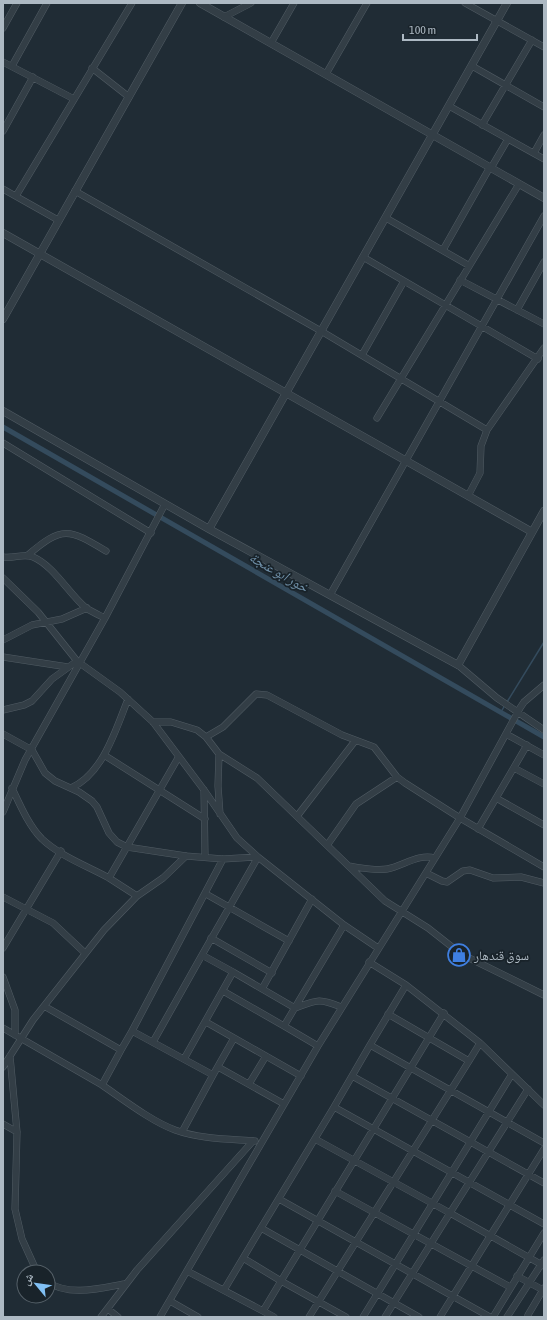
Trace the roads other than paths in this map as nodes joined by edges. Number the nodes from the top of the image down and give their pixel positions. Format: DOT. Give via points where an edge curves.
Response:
graph roads {
  1 [pos="17,3"];
  2 [pos="47,3"];
  3 [pos="132,3"];
  4 [pos="182,3"];
  5 [pos="200,3"];
  6 [pos="251,3"];
  7 [pos="294,3"];
  8 [pos="367,3"];
  9 [pos="465,3"];
  10 [pos="507,3"];
  11 [pos="224,16"];
  12 [pos="5,19"];
  13 [pos="497,21"];
  14 [pos="3,28"];
  15 [pos="532,40"];
  16 [pos="271,43"];
  17 [pos="544,47"];
  18 [pos="3,62"];
  19 [pos="12,66"];
  20 [pos="472,66"];
  21 [pos="92,68"];
  22 [pos="326,74"];
  23 [pos="33,77"];
  24 [pos="505,85"];
  25 [pos="129,96"];
  26 [pos="74,99"];
  27 [pos="449,106"];
  28 [pos="544,107"];
  29 [pos="482,124"];
  30 [pos="3,131"];
  31 [pos="433,135"];
  32 [pos="544,135"];
  33 [pos="508,139"];
  34 [pos="534,153"];
  35 [pos="544,159"];
  36 [pos="490,167"];
  37 [pos="519,184"];
  38 [pos="3,189"];
  39 [pos="75,191"];
  40 [pos="16,196"];
  41 [pos="544,198"];
  42 [pos="544,216"];
  43 [pos="386,218"];
  44 [pos="58,220"];
  45 [pos="3,233"];
  46 [pos="443,250"];
  47 [pos="39,253"];
  48 [pos="363,257"];
  49 [pos="544,262"];
  50 [pos="468,265"];
  51 [pos="460,280"];
  52 [pos="404,281"];
  53 [pos="496,299"];
  54 [pos="445,305"];
  55 [pos="517,310"];
  56 [pos="3,319"];
  57 [pos="544,324"];
  58 [pos="482,325"];
  59 [pos="321,331"];
  60 [pos="544,348"];
  61 [pos="362,355"];
  62 [pos="538,359"];
  63 [pos="400,378"];
  64 [pos="287,392"];
  65 [pos="440,400"];
  66 [pos="3,411"];
  67 [pos="377,418"];
  68 [pos="487,430"];
  69 [pos="3,443"];
  70 [pos="406,460"];
  71 [pos="468,496"];
  72 [pos="165,504"];
  73 [pos="544,511"];
  74 [pos="209,529"];
  75 [pos="532,532"];
  76 [pos="151,533"];
  77 [pos="106,551"];
  78 [pos="28,555"];
  79 [pos="3,557"];
  80 [pos="3,578"];
  81 [pos="330,595"];
  82 [pos="87,608"];
  83 [pos="105,618"];
  84 [pos="46,622"];
  85 [pos="3,640"];
  86 [pos="3,657"];
  87 [pos="78,663"];
  88 [pos="458,665"];
  89 [pos="68,667"];
  90 [pos="544,686"];
  91 [pos="541,691"];
  92 [pos="128,699"];
  93 [pos="3,710"];
  94 [pos="516,715"];
  95 [pos="153,722"];
  96 [pos="544,730"];
  97 [pos="3,734"];
  98 [pos="506,734"];
  99 [pos="206,737"];
  100 [pos="355,741"];
  101 [pos="527,745"];
  102 [pos="32,750"];
  103 [pos="219,754"];
  104 [pos="104,755"];
  105 [pos="544,755"];
  106 [pos="178,758"];
  107 [pos="514,768"];
  108 [pos="397,777"];
  109 [pos="544,784"];
  110 [pos="12,788"];
  111 [pos="70,788"];
  112 [pos="204,790"];
  113 [pos="161,791"];
  114 [pos="496,798"];
  115 [pos="3,812"];
  116 [pos="298,814"];
  117 [pos="220,816"];
  118 [pos="460,818"];
  119 [pos="205,819"];
  120 [pos="544,825"];
  121 [pos="478,829"];
  122 [pos="328,844"];
  123 [pos="127,847"];
  124 [pos="61,851"];
  125 [pos="186,856"];
  126 [pos="258,857"];
  127 [pos="205,858"];
  128 [pos="435,858"];
  129 [pos="223,859"];
  130 [pos="349,866"];
  131 [pos="544,867"];
  132 [pos="426,873"];
  133 [pos="109,878"];
  134 [pos="544,883"];
  135 [pos="206,894"];
  136 [pos="137,896"];
  137 [pos="3,897"];
  138 [pos="312,899"];
  139 [pos="229,907"];
  140 [pos="28,909"];
  141 [pos="401,912"];
  142 [pos="344,925"];
  143 [pos="211,938"];
  144 [pos="289,941"];
  145 [pos="3,948"];
  146 [pos="378,948"];
  147 [pos="85,953"];
  148 [pos="202,955"];
  149 [pos="369,962"];
  150 [pos="233,972"];
  151 [pos="272,973"];
  152 [pos="3,977"];
  153 [pos="406,984"];
  154 [pos="262,989"];
  155 [pos="222,991"];
  156 [pos="544,995"];
  157 [pos="44,1006"];
  158 [pos="341,1007"];
  159 [pos="295,1008"];
  160 [pos="444,1013"];
  161 [pos="388,1014"];
  162 [pos="206,1022"];
  163 [pos="284,1026"];
  164 [pos="3,1028"];
  165 [pos="132,1031"];
  166 [pos="17,1037"];
  167 [pos="429,1037"];
  168 [pos="234,1038"];
  169 [pos="153,1042"];
  170 [pos="480,1043"];
  171 [pos="370,1045"];
  172 [pos="318,1046"];
  173 [pos="121,1050"];
  174 [pos="10,1055"];
  175 [pos="266,1056"];
  176 [pos="184,1059"];
  177 [pos="469,1061"];
  178 [pos="3,1067"];
  179 [pos="218,1067"];
  180 [pos="410,1067"];
  181 [pos="512,1074"];
  182 [pos="213,1075"];
  183 [pos="301,1076"];
  184 [pos="352,1076"];
  185 [pos="249,1084"];
  186 [pos="102,1085"];
  187 [pos="528,1089"];
  188 [pos="450,1090"];
  189 [pos="391,1098"];
  190 [pos="284,1104"];
  191 [pos="544,1105"];
  192 [pos="334,1107"];
  193 [pos="488,1111"];
  194 [pos="432,1120"];
  195 [pos="507,1122"];
  196 [pos="3,1124"];
  197 [pos="373,1128"];
  198 [pos="17,1132"];
  199 [pos="182,1132"];
  200 [pos="315,1139"];
  201 [pos="253,1141"];
  202 [pos="262,1141"];
  203 [pos="470,1142"];
  204 [pos="544,1143"];
  205 [pos="544,1148"];
  206 [pos="412,1151"];
  207 [pos="488,1152"];
  208 [pos="354,1160"];
  209 [pos="451,1172"];
  210 [pos="528,1174"];
  211 [pos="393,1182"];
  212 [pos="469,1182"];
  213 [pos="544,1183"];
  214 [pos="335,1191"];
  215 [pos="279,1199"];
  216 [pos="432,1203"];
  217 [pos="508,1204"];
  218 [pos="374,1212"];
  219 [pos="450,1212"];
  220 [pos="317,1220"];
  221 [pos="544,1224"];
  222 [pos="261,1228"];
  223 [pos="544,1233"];
  224 [pos="414,1234"];
  225 [pos="490,1235"];
  226 [pos="356,1242"];
  227 [pos="431,1244"];
  228 [pos="300,1250"];
  229 [pos="243,1258"];
  230 [pos="529,1258"];
  231 [pos="543,1263"];
  232 [pos="33,1264"];
  233 [pos="395,1264"];
  234 [pos="471,1266"];
  235 [pos="187,1271"];
  236 [pos="338,1272"];
  237 [pos="412,1273"];
  238 [pos="517,1276"];
  239 [pos="281,1281"];
  240 [pos="529,1283"];
  241 [pos="124,1284"];
  242 [pos="56,1285"];
  243 [pos="510,1287"];
  244 [pos="543,1289"];
  245 [pos="224,1290"];
  246 [pos="377,1293"];
  247 [pos="453,1295"];
  248 [pos="170,1301"];
  249 [pos="318,1302"];
  250 [pos="394,1303"];
  251 [pos="108,1309"];
  252 [pos="263,1311"];
  253 [pos="529,1316"];
  254 [pos="101,1317"];
  255 [pos="118,1317"];
  256 [pos="160,1317"];
  257 [pos="198,1317"];
  258 [pos="274,1317"];
  259 [pos="309,1317"];
  260 [pos="346,1317"];
  261 [pos="363,1317"];
  262 [pos="386,1317"];
  263 [pos="418,1317"];
  264 [pos="440,1317"];
  265 [pos="491,1317"];
  266 [pos="507,1317"];
  1 -- 12 [label="street"];
  2 -- 19 [label="street"];
  3 -- 21 [label="street"];
  4 -- 25 [label="street"];
  5 -- 11 [label="street"];
  6 -- 11 [label="street"];
  7 -- 16 [label="street"];
  8 -- 22 [label="street"];
  9 -- 13 [label="street"];
  10 -- 13 [label="street"];
  11 -- 16 [label="street"];
  12 -- 14 [label="street"];
  13 -- 15 [label="street"];
  13 -- 20 [label="street"];
  15 -- 17 [label="street"];
  15 -- 24 [label="street"];
  16 -- 22 [label="street"];
  18 -- 19 [label="street"];
  19 -- 23 [label="street"];
  20 -- 24 [label="street"];
  20 -- 27 [label="street"];
  21 -- 25 [label="street"];
  21 -- 26 [label="street"];
  22 -- 31 [label="street"];
  23 -- 26 [label="street"];
  23 -- 30 [label="street"];
  24 -- 28 [label="street"];
  24 -- 29 [label="street"];
  25 -- 39 [label="street"];
  26 -- 40 [label="street"];
  27 -- 29 [label="street"];
  27 -- 31 [label="street"];
  29 -- 33 [label="street"];
  31 -- 36 [label="street"];
  31 -- 43 [label="street"];
  32 -- 34 [label="street"];
  33 -- 34 [label="street"];
  33 -- 36 [label="street"];
  34 -- 35 [label="street"];
  36 -- 37 [label="street"];
  36 -- 46 [label="street"];
  37 -- 41 [label="street"];
  37 -- 50 [label="street"];
  38 -- 40 [label="street"];
  39 -- 44 [label="street"];
  39 -- 59 [label="street"];
  40 -- 44 [label="street"];
  42 -- 53 [label="street"];
  43 -- 46 [label="street"];
  43 -- 48 [label="street"];
  44 -- 47 [label="street"];
  45 -- 47 [label="street"];
  46 -- 50 [label="street"];
  47 -- 56 [label="street"];
  47 -- 64 [label="street"];
  48 -- 52 [label="street"];
  48 -- 59 [label="street"];
  49 -- 55 [label="street"];
  50 -- 51 [label="street"];
  51 -- 53 [label="street"];
  51 -- 54 [label="street"];
  52 -- 54 [label="street"];
  52 -- 61 [label="street"];
  53 -- 55 [label="street"];
  53 -- 58 [label="street"];
  54 -- 58 [label="street"];
  54 -- 63 [label="street"];
  55 -- 57 [label="street"];
  58 -- 62 [label="street"];
  58 -- 65 [label="street"];
  59 -- 61 [label="street"];
  59 -- 64 [label="street"];
  60 -- 62 [label="street"];
  61 -- 63 [label="street"];
  62 -- 68 [label="street"];
  63 -- 65 [label="street"];
  63 -- 67 [label="street"];
  64 -- 70 [label="street"];
  64 -- 74 [label="street"];
  65 -- 68 [label="street"];
  65 -- 70 [label="street"];
  66 -- 72 [label="street"];
  68 -- 71 [label="street" via="481,446 480,473"];
  69 -- 76 [label="street"];
  70 -- 71 [label="street"];
  70 -- 81 [label="street"];
  71 -- 75 [label="street"];
  72 -- 74 [label="street"];
  72 -- 76 [label="street"];
  73 -- 75 [label="street"];
  74 -- 81 [label="street"];
  75 -- 88 [label="street"];
  76 -- 83 [label="street"];
  77 -- 78 [label="street" via="79,535 69,533 58,534 43,542"];
  78 -- 79 [label="street"];
  78 -- 82 [label="street" via="41,562"];
  80 -- 84 [label="street"];
  81 -- 88 [label="street"];
  82 -- 83 [label="street"];
  82 -- 84 [label="street" via="67,618"];
  83 -- 87 [label="street"];
  84 -- 85 [label="street" via="32,625"];
  84 -- 87 [label="street"];
  86 -- 89 [label="street"];
  87 -- 89 [label="street"];
  87 -- 92 [label="street"];
  87 -- 102 [label="street"];
  88 -- 94 [label="street"];
  89 -- 93 [label="street" via="52,679 32,702"];
  90 -- 91 [label="street"];
  91 -- 94 [label="street" via="524,702"];
  92 -- 95 [label="street"];
  92 -- 104 [label="street"];
  94 -- 96 [label="street"];
  94 -- 98 [label="street"];
  95 -- 99 [label="street" via="183,725 197,730"];
  95 -- 106 [label="street"];
  97 -- 102 [label="street"];
  98 -- 101 [label="street"];
  98 -- 118 [label="street"];
  99 -- 100 [label="street" via="223,727 259,693"];
  99 -- 103 [label="street"];
  100 -- 108 [label="street" via="374,746"];
  100 -- 116 [label="street"];
  101 -- 105 [label="street"];
  101 -- 107 [label="street"];
  102 -- 110 [label="street"];
  102 -- 111 [label="street" via="46,773 55,781"];
  103 -- 116 [label="street" via="257,778"];
  103 -- 117 [label="street"];
  104 -- 111 [label="street" via="85,778"];
  104 -- 113 [label="street"];
  106 -- 112 [label="street"];
  106 -- 113 [label="street"];
  107 -- 109 [label="street"];
  107 -- 114 [label="street"];
  108 -- 118 [label="street"];
  108 -- 122 [label="street" via="356,804"];
  110 -- 115 [label="street"];
  110 -- 124 [label="street" via="35,830 45,841"];
  111 -- 123 [label="street" via="92,800 109,833 117,842"];
  112 -- 117 [label="street"];
  112 -- 119 [label="street"];
  113 -- 119 [label="street"];
  113 -- 123 [label="street"];
  114 -- 120 [label="street"];
  114 -- 121 [label="street"];
  116 -- 122 [label="street"];
  117 -- 126 [label="street" via="237,838"];
  118 -- 121 [label="street"];
  118 -- 128 [label="street"];
  119 -- 127 [label="street"];
  121 -- 131 [label="street"];
  122 -- 130 [label="street"];
  123 -- 125 [label="street"];
  123 -- 133 [label="street"];
  124 -- 133 [label="street"];
  124 -- 140 [label="street"];
  125 -- 127 [label="street"];
  125 -- 136 [label="street" via="163,878"];
  126 -- 129 [label="street"];
  126 -- 138 [label="street"];
  126 -- 139 [label="street"];
  127 -- 129 [label="street"];
  128 -- 130 [label="street" via="424,856 380,870"];
  128 -- 132 [label="street"];
  129 -- 135 [label="street"];
  130 -- 141 [label="street" via="385,901"];
  132 -- 134 [label="street" via="447,882 470,870 493,878 521,876"];
  132 -- 141 [label="street"];
  133 -- 136 [label="street"];
  135 -- 139 [label="street"];
  135 -- 165 [label="street"];
  136 -- 147 [label="street"];
  137 -- 140 [label="street"];
  138 -- 142 [label="street"];
  138 -- 144 [label="street"];
  139 -- 143 [label="street"];
  139 -- 144 [label="street"];
  140 -- 145 [label="street"];
  140 -- 147 [label="street" via="58,926"];
  141 -- 146 [label="street"];
  141 -- 156 [label="street" via="428,928 461,954"];
  142 -- 146 [label="street"];
  142 -- 159 [label="street"];
  143 -- 148 [label="street"];
  143 -- 151 [label="street"];
  144 -- 151 [label="street"];
  146 -- 149 [label="street"];
  147 -- 157 [label="street"];
  148 -- 150 [label="street"];
  148 -- 169 [label="street"];
  149 -- 153 [label="street"];
  149 -- 158 [label="street"];
  150 -- 154 [label="street"];
  150 -- 155 [label="street"];
  151 -- 154 [label="street"];
  152 -- 166 [label="street" via="15,1010"];
  153 -- 160 [label="street"];
  153 -- 161 [label="street"];
  154 -- 159 [label="street"];
  155 -- 162 [label="street"];
  155 -- 163 [label="street"];
  157 -- 166 [label="street"];
  157 -- 173 [label="street"];
  158 -- 159 [label="street" via="318,1000"];
  158 -- 172 [label="street"];
  159 -- 163 [label="street"];
  160 -- 167 [label="street"];
  160 -- 170 [label="street"];
  161 -- 167 [label="street"];
  161 -- 171 [label="street"];
  162 -- 168 [label="street"];
  162 -- 176 [label="street"];
  163 -- 172 [label="street"];
  164 -- 166 [label="street"];
  165 -- 169 [label="street"];
  165 -- 173 [label="street"];
  166 -- 174 [label="street"];
  166 -- 186 [label="street"];
  167 -- 177 [label="street"];
  167 -- 180 [label="street"];
  168 -- 175 [label="street"];
  168 -- 179 [label="street"];
  169 -- 176 [label="street"];
  170 -- 177 [label="street"];
  170 -- 181 [label="street"];
  171 -- 180 [label="street"];
  171 -- 184 [label="street"];
  172 -- 183 [label="street"];
  173 -- 186 [label="street"];
  174 -- 178 [label="street"];
  174 -- 198 [label="street"];
  175 -- 183 [label="street"];
  175 -- 185 [label="street"];
  176 -- 182 [label="street"];
  177 -- 188 [label="street"];
  179 -- 182 [label="street"];
  179 -- 185 [label="street"];
  180 -- 188 [label="street"];
  180 -- 189 [label="street"];
  181 -- 187 [label="street"];
  181 -- 193 [label="street"];
  182 -- 199 [label="street"];
  183 -- 190 [label="street"];
  184 -- 189 [label="street"];
  184 -- 192 [label="street"];
  185 -- 190 [label="street"];
  186 -- 199 [label="street" via="166,1126"];
  187 -- 191 [label="street"];
  187 -- 195 [label="street"];
  188 -- 193 [label="street"];
  188 -- 194 [label="street"];
  189 -- 194 [label="street"];
  189 -- 197 [label="street"];
  190 -- 202 [label="street"];
  192 -- 197 [label="street"];
  192 -- 200 [label="street"];
  193 -- 195 [label="street"];
  193 -- 203 [label="street"];
  194 -- 203 [label="street"];
  194 -- 206 [label="street"];
  195 -- 204 [label="street"];
  195 -- 207 [label="street"];
  196 -- 198 [label="street"];
  197 -- 206 [label="street"];
  197 -- 208 [label="street"];
  198 -- 232 [label="street" via="14,1209 22,1239"];
  199 -- 201 [label="street"];
  200 -- 208 [label="street"];
  200 -- 215 [label="street"];
  201 -- 202 [label="street"];
  201 -- 241 [label="street"];
  202 -- 235 [label="street"];
  203 -- 207 [label="street"];
  203 -- 209 [label="street"];
  205 -- 210 [label="street"];
  206 -- 209 [label="street"];
  206 -- 211 [label="street"];
  207 -- 210 [label="street"];
  207 -- 212 [label="street"];
  208 -- 211 [label="street"];
  208 -- 214 [label="street"];
  209 -- 212 [label="street"];
  209 -- 216 [label="street"];
  210 -- 213 [label="street"];
  210 -- 217 [label="street"];
  211 -- 216 [label="street"];
  211 -- 218 [label="street"];
  212 -- 217 [label="street"];
  212 -- 219 [label="street"];
  214 -- 218 [label="street"];
  214 -- 220 [label="street"];
  215 -- 220 [label="street"];
  215 -- 222 [label="street"];
  216 -- 219 [label="street"];
  216 -- 224 [label="street"];
  217 -- 221 [label="street"];
  217 -- 225 [label="street"];
  218 -- 224 [label="street"];
  218 -- 226 [label="street"];
  219 -- 225 [label="street"];
  219 -- 227 [label="street"];
  220 -- 226 [label="street"];
  220 -- 228 [label="street"];
  222 -- 228 [label="street"];
  222 -- 229 [label="street"];
  223 -- 230 [label="street"];
  224 -- 227 [label="street"];
  224 -- 233 [label="street"];
  225 -- 230 [label="street"];
  225 -- 234 [label="street"];
  226 -- 233 [label="street"];
  226 -- 236 [label="street"];
  227 -- 234 [label="street"];
  227 -- 237 [label="street"];
  228 -- 236 [label="street"];
  228 -- 239 [label="street"];
  229 -- 239 [label="street"];
  229 -- 245 [label="street"];
  230 -- 231 [label="street"];
  230 -- 238 [label="street"];
  231 -- 240 [label="street"];
  233 -- 237 [label="street"];
  233 -- 246 [label="street"];
  234 -- 243 [label="street"];
  234 -- 247 [label="street"];
  235 -- 245 [label="street"];
  235 -- 248 [label="street"];
  236 -- 246 [label="street"];
  236 -- 249 [label="street"];
  237 -- 247 [label="street"];
  237 -- 250 [label="street"];
  238 -- 240 [label="street"];
  238 -- 243 [label="street"];
  239 -- 249 [label="street"];
  239 -- 252 [label="street"];
  240 -- 244 [label="street"];
  240 -- 266 [label="street"];
  241 -- 242 [label="street" via="80,1291"];
  241 -- 251 [label="street"];
  243 -- 265 [label="street"];
  244 -- 253 [label="street"];
  245 -- 252 [label="street"];
  246 -- 250 [label="street"];
  246 -- 261 [label="street"];
  247 -- 264 [label="street"];
  247 -- 265 [label="street"];
  248 -- 256 [label="street"];
  248 -- 257 [label="street"];
  249 -- 259 [label="street"];
  249 -- 260 [label="street"];
  250 -- 262 [label="street"];
  250 -- 263 [label="street"];
  251 -- 254 [label="street"];
  251 -- 255 [label="street"];
  252 -- 258 [label="street"];
}
